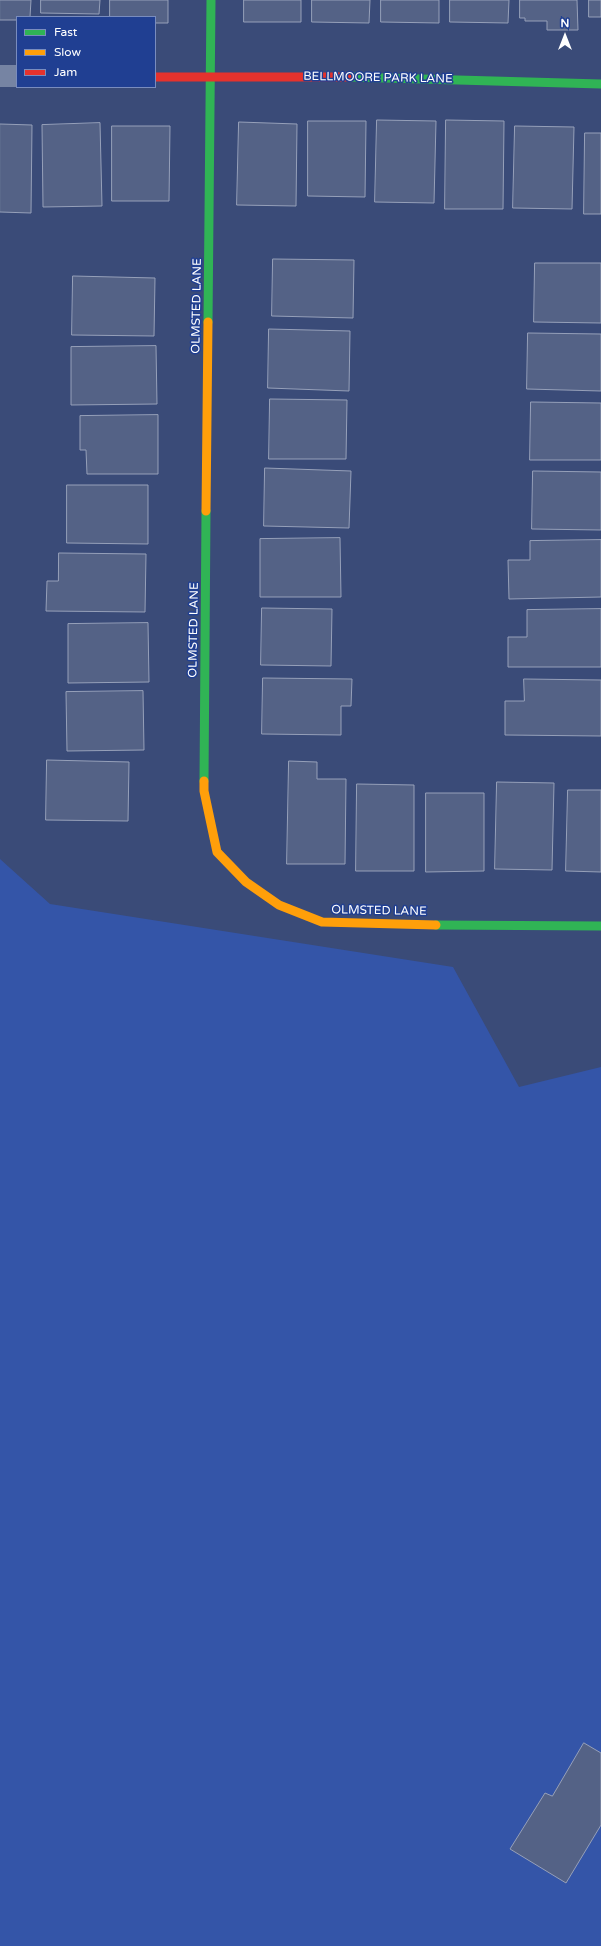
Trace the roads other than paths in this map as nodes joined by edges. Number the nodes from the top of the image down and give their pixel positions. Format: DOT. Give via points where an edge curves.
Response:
graph roads {
  1 [pos="211,0"];
  2 [pos="0,76"];
  3 [pos="16,76"];
  4 [pos="211,76"];
  5 [pos="156,77"];
  6 [pos="601,84"];
  7 [pos="601,926"];
  1 -- 4 [label="street, OLMSTED LANE"];
  2 -- 3 [label="street"];
  4 -- 5 [label="street, BELLMOORE PARK LANE"];
  4 -- 6 [label="street, BELLMOORE PARK LANE"];
  4 -- 7 [label="street, OLMSTED LANE" via="204,790 217,852 246,882 279,905 322,922"];
}
